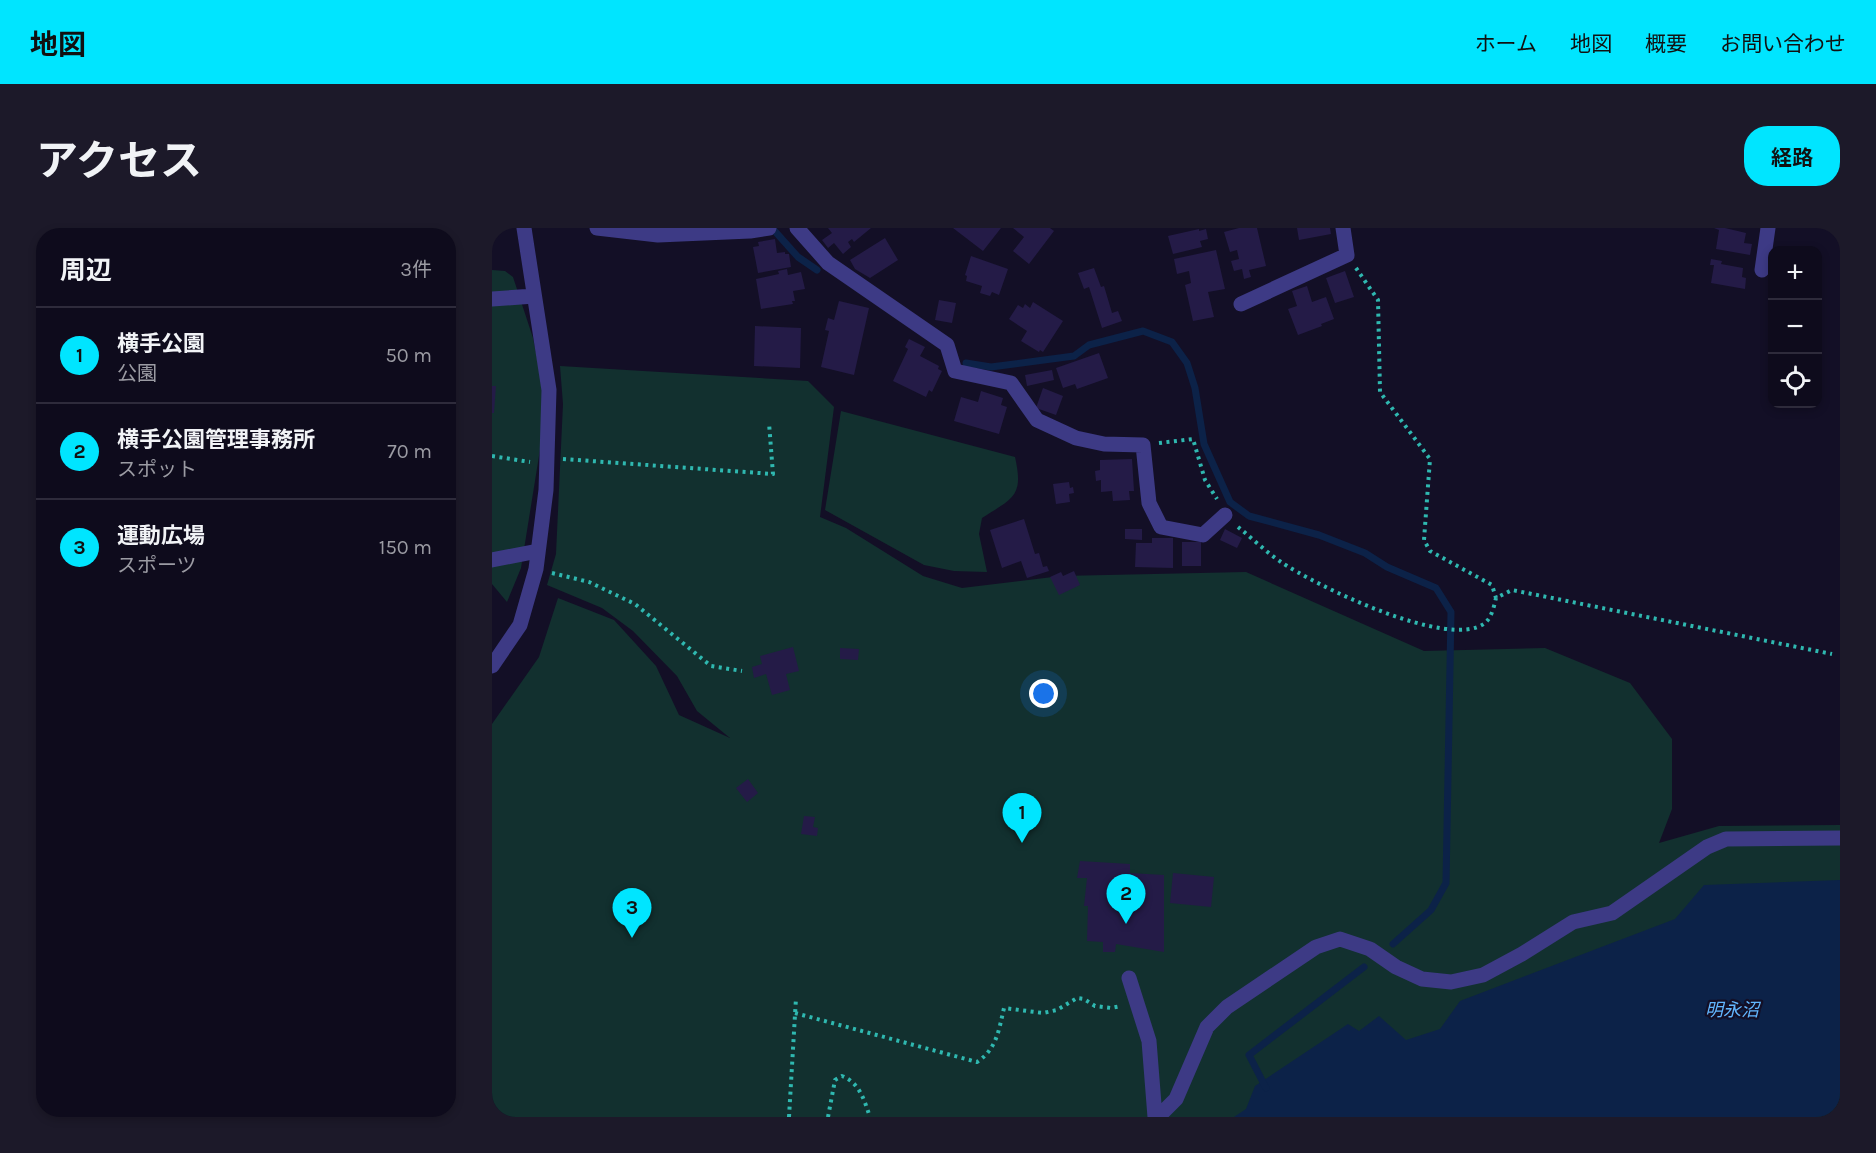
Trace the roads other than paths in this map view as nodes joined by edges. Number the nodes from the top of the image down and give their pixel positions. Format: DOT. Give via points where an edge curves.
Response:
graph roads {
  1 [pos="524,228"];
  2 [pos="597,228"];
  3 [pos="797,228"];
  4 [pos="1343,228"];
  5 [pos="1768,228"];
  6 [pos="758,229"];
  7 [pos="1762,270"];
  8 [pos="534,296"];
  9 [pos="492,299"];
  10 [pos="1241,304"];
  11 [pos="1226,514"];
  12 [pos="538,551"];
  13 [pos="492,560"];
  14 [pos="492,666"];
  15 [pos="1840,838"];
  16 [pos="1129,978"];
  17 [pos="1157,1117"];
  1 -- 8 [label="street"];
  2 -- 6 [label="street" via="658,235"];
  3 -- 11 [label="street" via="828,263 947,345 955,371 1011,383 1037,420 1076,438 1143,446 1149,503 1161,527 1203,535"];
  4 -- 10 [label="street" via="1347,255"];
  5 -- 7 [label="street"];
  8 -- 9 [label="street"];
  8 -- 12 [label="street" via="549,390 546,490"];
  12 -- 13 [label="street"];
  12 -- 14 [label="street" via="520,625"];
  15 -- 17 [label="street" via="1726,839 1707,847 1612,913 1573,922 1483,975 1451,982 1422,979 1370,949 1340,939 1316,947 1227,1007 1207,1027 1176,1099"];
  16 -- 17 [label="street" via="1149,1041"];
}
